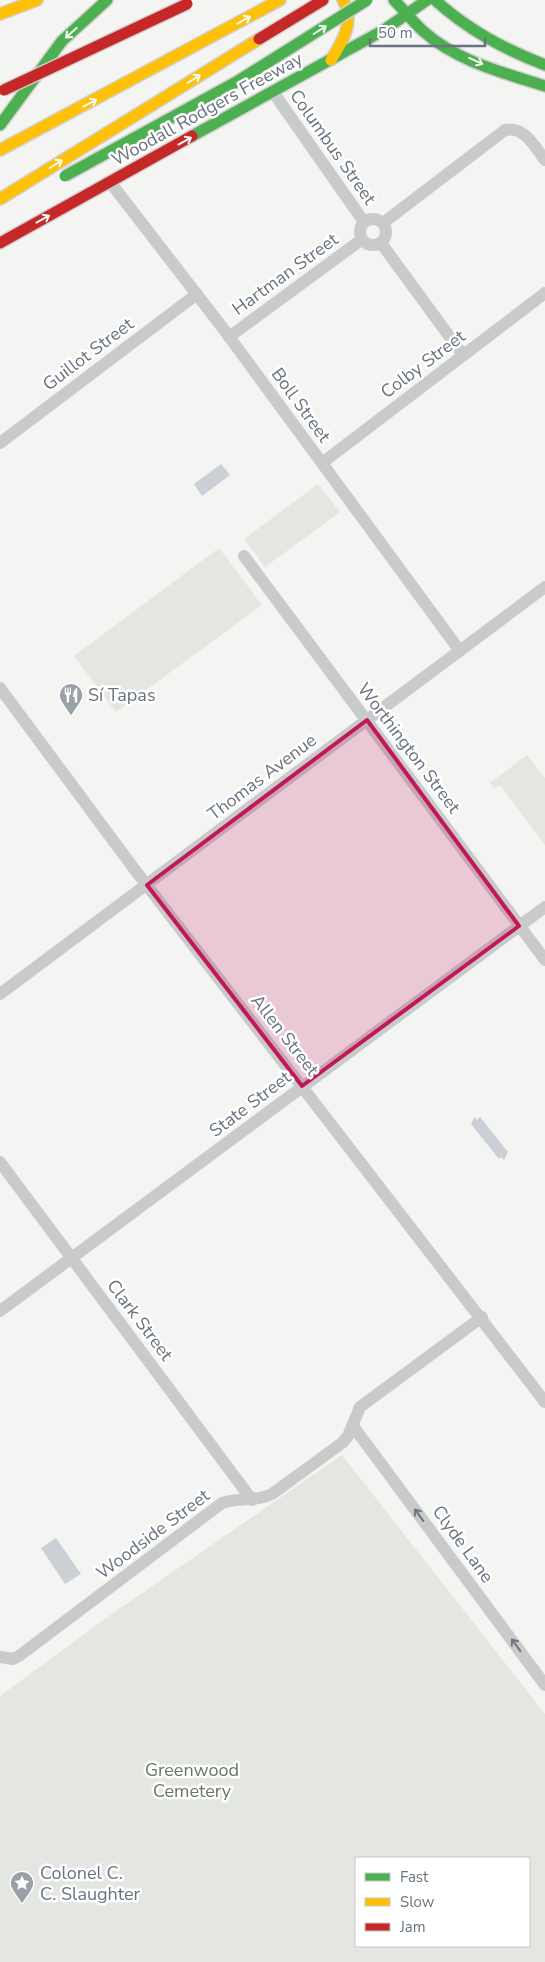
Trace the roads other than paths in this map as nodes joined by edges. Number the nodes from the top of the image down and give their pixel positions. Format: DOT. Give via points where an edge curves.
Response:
graph roads {
  1 [pos="37,0"];
  2 [pos="108,0"];
  3 [pos="174,0"];
  4 [pos="280,0"];
  5 [pos="323,0"];
  6 [pos="343,0"];
  7 [pos="367,0"];
  8 [pos="394,0"];
  9 [pos="427,0"];
  10 [pos="435,0"];
  11 [pos="191,2"];
  12 [pos="0,14"];
  13 [pos="407,14"];
  14 [pos="158,17"];
  15 [pos="331,60"];
  16 [pos="545,65"];
  17 [pos="0,80"];
  18 [pos="545,86"];
  19 [pos="0,92"];
  20 [pos="272,92"];
  21 [pos="0,125"];
  22 [pos="0,150"];
  23 [pos="545,160"];
  24 [pos="110,182"];
  25 [pos="0,201"];
  26 [pos="364,222"];
  27 [pos="383,223"];
  28 [pos="362,240"];
  29 [pos="0,243"];
  30 [pos="381,243"];
  31 [pos="545,293"];
  32 [pos="197,294"];
  33 [pos="229,337"];
  34 [pos="463,355"];
  35 [pos="0,442"];
  36 [pos="322,463"];
  37 [pos="244,556"];
  38 [pos="545,587"];
  39 [pos="460,651"];
  40 [pos="0,688"];
  41 [pos="366,720"];
  42 [pos="147,885"];
  43 [pos="545,907"];
  44 [pos="520,926"];
  45 [pos="545,960"];
  46 [pos="0,994"];
  47 [pos="302,1086"];
  48 [pos="0,1162"];
  49 [pos="72,1257"];
  50 [pos="0,1311"];
  51 [pos="482,1317"];
  52 [pos="545,1402"];
  53 [pos="353,1426"];
  54 [pos="252,1500"];
  55 [pos="3,1658"];
  56 [pos="545,1684"];
  1 -- 12 [label="main road"];
  2 -- 21 [label="main road, one-way" via="62,41"];
  3 -- 14 [label="main road"];
  22 -- 4 [label="main road, one-way"];
  25 -- 5 [label="main road, one-way"];
  6 -- 15 [label="main road" via="348,17 347,31"];
  25 -- 7 [label="main road, one-way, bridge" via="53,181 238,81"];
  8 -- 13 [label="main road"];
  9 -- 13 [label="main road, Woodall Rodgers Freeway"];
  10 -- 16 [label="main road" via="456,20 485,39"];
  11 -- 14 [label="main road, bridge"];
  11 -- 19 [label="main road, bridge"];
  13 -- 15 [label="main road, Woodall Rodgers Freeway"];
  13 -- 18 [label="main road, one-way" via="424,32 450,48 516,78"];
  14 -- 17 [label="main road, bridge"];
  15 -- 20 [label="main road, Woodall Rodgers Freeway"];
  24 -- 20 [label="main road, Woodall Rodgers Freeway, one-way"];
  20 -- 26 [label="street, Columbus Street"];
  23 -- 27 [label="street" via="524,133 512,129 499,134"];
  29 -- 24 [label="main road, Woodall Rodgers Freeway, one-way"];
  24 -- 32 [label="street, Boll Street"];
  26 -- 27 [label="street, Columbus Street" via="372,218"];
  26 -- 28 [label="street, Columbus Street" via="359,230"];
  27 -- 30 [label="street, Columbus Street" via="386,236"];
  28 -- 30 [label="street" via="370,245"];
  28 -- 33 [label="street, Hartman Street"];
  30 -- 34 [label="street"];
  31 -- 34 [label="street, Colby Street"];
  32 -- 33 [label="street, Boll Street"];
  32 -- 35 [label="street, Guillot Street"];
  33 -- 36 [label="street, Boll Street"];
  34 -- 36 [label="street, Colby Street"];
  36 -- 39 [label="street, Boll Street"];
  37 -- 41 [label="street, Worthington Street"];
  38 -- 39 [label="street, Thomas Avenue"];
  39 -- 41 [label="street, Thomas Avenue"];
  40 -- 42 [label="street, Allen Street"];
  41 -- 42 [label="street, Thomas Avenue"];
  41 -- 44 [label="street, Worthington Street"];
  42 -- 46 [label="street, Thomas Avenue"];
  42 -- 47 [label="street, Allen Street"];
  43 -- 44 [label="street, State Street"];
  44 -- 45 [label="street, Worthington Street"];
  44 -- 47 [label="street, State Street"];
  47 -- 49 [label="street, State Street"];
  47 -- 51 [label="street, Allen Street"];
  48 -- 49 [label="street, Clark Street"];
  49 -- 50 [label="street, State Street"];
  49 -- 54 [label="street, Clark Street"];
  51 -- 52 [label="street, Allen Street"];
  51 -- 53 [label="street, Woodside Street" via="360,1408"];
  53 -- 54 [label="street, Woodside Street" via="342,1443 272,1494"];
  56 -- 53 [label="street, Clyde Lane, one-way"];
  54 -- 55 [label="street, Woodside Street" via="222,1503 19,1656 13,1660"];
}
